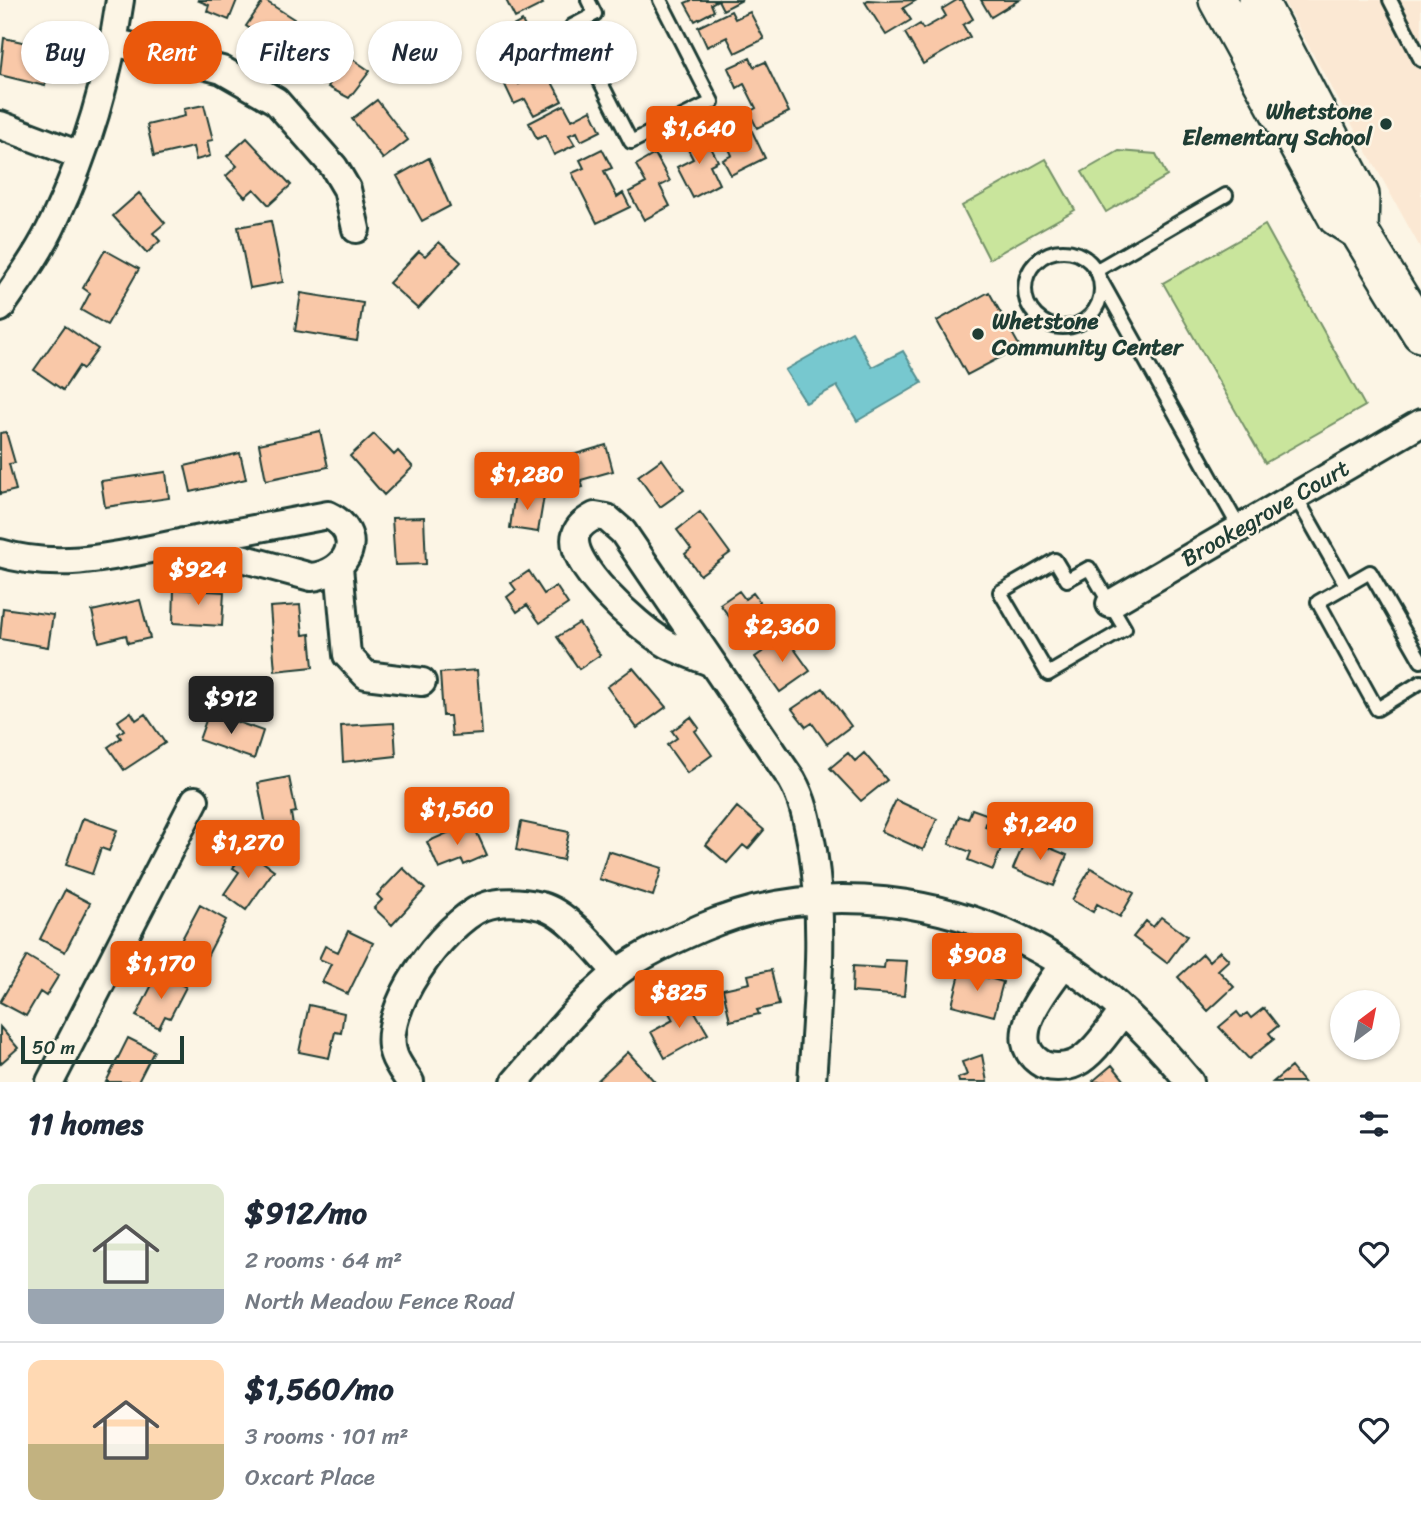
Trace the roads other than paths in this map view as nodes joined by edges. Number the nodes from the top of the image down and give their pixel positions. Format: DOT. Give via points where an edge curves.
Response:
graph roads {
  1 [pos="120,0"];
  2 [pos="588,0"];
  3 [pos="660,0"];
  4 [pos="1218,0"];
  5 [pos="1258,0"];
  6 [pos="1390,0"];
  7 [pos="114,42"];
  8 [pos="1421,60"];
  9 [pos="0,125"];
  10 [pos="79,155"];
  11 [pos="1226,195"];
  12 [pos="356,229"];
  13 [pos="1359,231"];
  14 [pos="1098,274"];
  15 [pos="0,308"];
  16 [pos="1421,333"];
  17 [pos="1421,423"];
  18 [pos="1296,497"];
  19 [pos="1240,529"];
  20 [pos="183,542"];
  21 [pos="0,553"];
  22 [pos="339,567"];
  23 [pos="1346,585"];
  24 [pos="1110,604"];
  25 [pos="1421,661"];
  26 [pos="712,663"];
  27 [pos="422,682"];
  28 [pos="1421,682"];
  29 [pos="195,800"];
  30 [pos="820,897"];
  31 [pos="1064,964"];
  32 [pos="617,973"];
  33 [pos="1123,1012"];
  34 [pos="50,1082"];
  35 [pos="411,1082"];
  36 [pos="515,1082"];
  37 [pos="812,1082"];
  38 [pos="1190,1082"];
  1 -- 7 [label="street"];
  2 -- 3 [label="lane" via="596,14 572,26 631,142 712,102"];
  4 -- 13 [label="street" via="1336,217"];
  5 -- 13 [label="street" via="1360,195"];
  6 -- 8 [label="lane"];
  7 -- 10 [label="street"];
  7 -- 12 [label="street" via="222,70 276,102 334,167 347,189"];
  9 -- 10 [label="street"];
  10 -- 15 [label="street" via="54,222"];
  11 -- 14 [label="lane"];
  13 -- 16 [label="street"];
  14 -- 14 [label="lane" via="1081,255 1051,252 1028,274 1026,299 1040,319 1050,325 1070,326 1096,307"];
  14 -- 19 [label="lane"];
  17 -- 18 [label="street, Brookegrove Court"];
  18 -- 19 [label="street, Brookegrove Court"];
  18 -- 23 [label="lane"];
  19 -- 24 [label="street, Brookegrove Court"];
  20 -- 21 [label="street" via="76,562 23,560"];
  20 -- 22 [label="street" via="311,576 328,575"];
  20 -- 22 [label="street" via="328,515 341,521 348,536 349,551"];
  22 -- 27 [label="street" via="347,655 366,674"];
  23 -- 25 [label="lane" via="1370,572"];
  23 -- 28 [label="lane" via="1318,602 1377,709"];
  24 -- 24 [label="lane" via="1125,629 1048,674 1000,592 1055,560 1067,580 1089,568"];
  26 -- 26 [label="street" via="623,532 607,518 595,516 583,523 576,535 576,548 621,610 663,642"];
  26 -- 30 [label="street" via="801,796"];
  29 -- 34 [label="street"];
  30 -- 31 [label="street" via="902,904 969,919"];
  30 -- 32 [label="street" via="718,921"];
  30 -- 37 [label="street"];
  31 -- 33 [label="street"];
  31 -- 33 [label="street" via="1028,1021 1029,1049 1040,1063 1058,1067 1076,1063"];
  32 -- 35 [label="street" via="578,930 544,907 505,902 482,908 433,952 412,978 393,1014 393,1053"];
  32 -- 36 [label="street"];
  33 -- 38 [label="street"];
}
